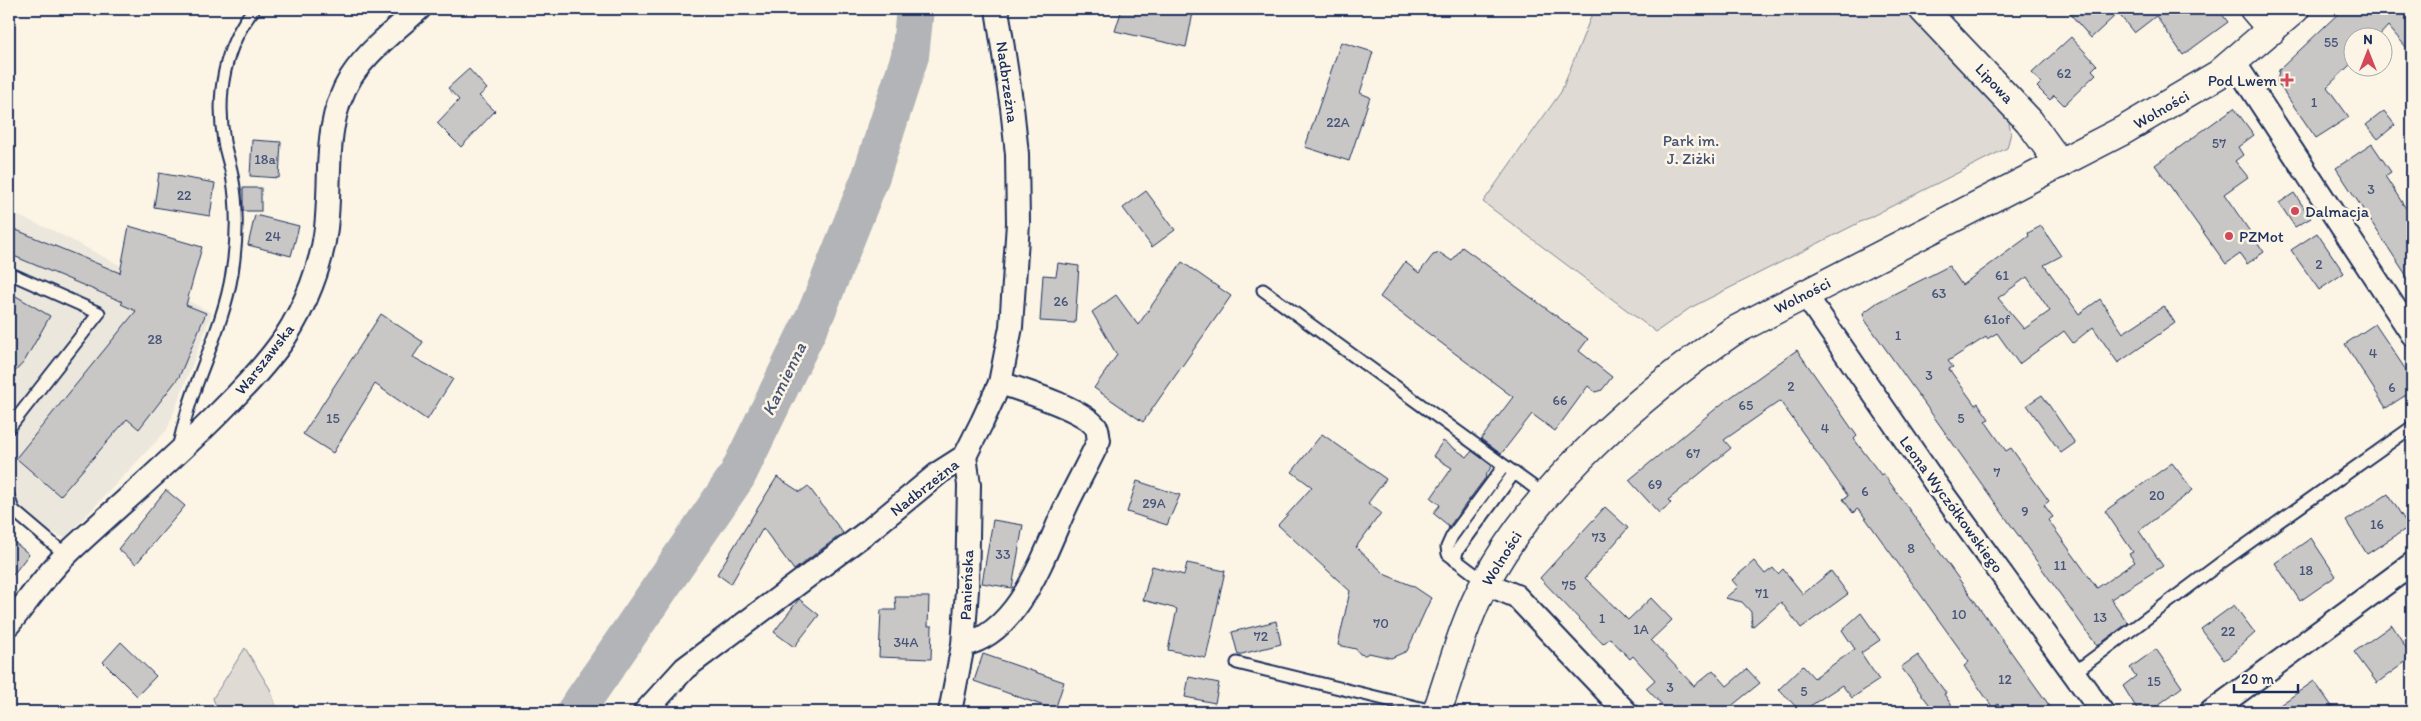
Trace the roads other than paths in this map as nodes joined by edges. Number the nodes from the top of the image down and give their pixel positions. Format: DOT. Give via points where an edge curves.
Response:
graph roads {
  1 [pos="254,9"];
  2 [pos="419,9"];
  3 [pos="997,9"];
  4 [pos="1923,9"];
  5 [pos="2254,9"];
  6 [pos="2295,9"];
  7 [pos="2272,30"];
  8 [pos="2234,62"];
  9 [pos="2060,164"];
  10 [pos="9,273"];
  11 [pos="1263,290"];
  12 [pos="1804,294"];
  13 [pos="2412,334"];
  14 [pos="1000,383"];
  15 [pos="2412,427"];
  16 [pos="9,428"];
  17 [pos="176,456"];
  18 [pos="964,456"];
  19 [pos="1504,466"];
  20 [pos="1514,473"];
  21 [pos="1546,496"];
  22 [pos="9,498"];
  23 [pos="66,555"];
  24 [pos="1455,560"];
  25 [pos="2412,564"];
  26 [pos="1485,582"];
  27 [pos="9,624"];
  28 [pos="963,645"];
  29 [pos="1237,663"];
  30 [pos="2075,672"];
  31 [pos="645,712"];
  32 [pos="950,712"];
  33 [pos="1437,712"];
  34 [pos="1626,712"];
  35 [pos="2102,712"];
  36 [pos="2211,712"];
  1 -- 17 [label="lane" via="235,38 221,93 221,121 232,175 235,213 232,275"];
  2 -- 17 [label="street, Warszawska" via="352,76 340,101 330,134 326,228 321,254 304,302 284,339 248,383"];
  3 -- 14 [label="street, Nadbrzeżna" via="1013,116 1018,222 1011,327"];
  4 -- 9 [label="street, Lipowa" via="2029,121"];
  5 -- 7 [label="street"];
  6 -- 7 [label="street, Wolności"];
  7 -- 8 [label="street, Wolności"];
  8 -- 9 [label="street, Wolności" via="2180,98"];
  8 -- 13 [label="street"];
  9 -- 12 [label="street, Wolności"];
  10 -- 16 [label="lane" via="99,312"];
  11 -- 19 [label="lane"];
  12 -- 21 [label="street, Wolności" via="1732,332 1689,362 1587,451"];
  12 -- 30 [label="street, Leona Wyczółkowskiego" via="1935,483"];
  14 -- 18 [label="street, Nadbrzeżna"];
  14 -- 28 [label="street" via="1051,400 1083,416 1097,428 1099,440 1018,604 994,630 977,642"];
  15 -- 30 [label="lane" via="2222,562"];
  17 -- 23 [label="street, Warszawska"];
  18 -- 28 [label="street, Panieńska" via="969,486"];
  18 -- 31 [label="street, Nadbrzeżna" via="685,668"];
  19 -- 20 [label="lane"];
  19 -- 24 [label="lane" via="1448,542 1448,554"];
  20 -- 21 [label="lane"];
  20 -- 24 [label="lane" via="1457,552"];
  21 -- 26 [label="street, Wolności" via="1516,533"];
  22 -- 23 [label="lane" via="13,510"];
  23 -- 27 [label="street, Warszawska"];
  24 -- 26 [label="lane"];
  25 -- 36 [label="street"];
  26 -- 33 [label="street, Wolności"];
  26 -- 34 [label="street" via="1516,596"];
  28 -- 32 [label="street, Panieńska"];
  29 -- 33 [label="lane"];
  30 -- 35 [label="street, Leona Wyczółkowskiego"];
}
